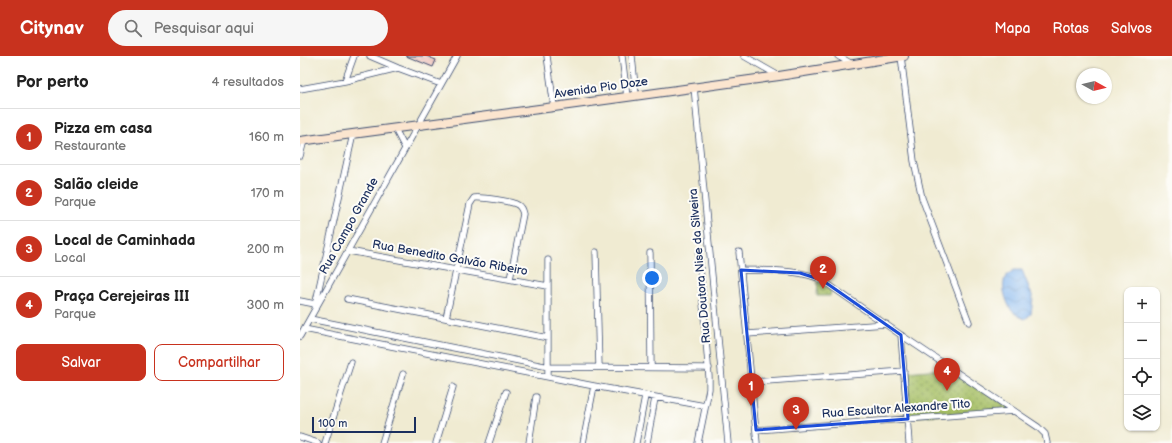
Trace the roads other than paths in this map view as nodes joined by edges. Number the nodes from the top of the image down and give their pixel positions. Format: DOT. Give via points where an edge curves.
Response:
graph roads {
  1 [pos="354,56"];
  2 [pos="370,56"];
  3 [pos="457,56"];
  4 [pos="547,56"];
  5 [pos="622,56"];
  6 [pos="632,56"];
  7 [pos="744,56"];
  8 [pos="838,56"];
  9 [pos="900,56"];
  10 [pos="904,56"];
  11 [pos="866,59"];
  12 [pos="852,64"];
  13 [pos="398,68"];
  14 [pos="778,76"];
  15 [pos="345,81"];
  16 [pos="442,84"];
  17 [pos="694,87"];
  18 [pos="300,89"];
  19 [pos="636,96"];
  20 [pos="627,97"];
  21 [pos="554,107"];
  22 [pos="418,126"];
  23 [pos="395,129"];
  24 [pos="353,134"];
  25 [pos="302,141"];
  26 [pos="405,148"];
  27 [pos="300,156"];
  28 [pos="348,251"];
  29 [pos="596,252"];
  30 [pos="739,252"];
  31 [pos="650,253"];
  32 [pos="699,254"];
  33 [pos="548,260"];
  34 [pos="457,270"];
  35 [pos="741,270"];
  36 [pos="510,279"];
  37 [pos="548,286"];
  38 [pos="347,298"];
  39 [pos="300,301"];
  40 [pos="315,304"];
  41 [pos="313,312"];
  42 [pos="446,318"];
  43 [pos="310,319"];
  44 [pos="969,322"];
  45 [pos="886,324"];
  46 [pos="304,329"];
  47 [pos="747,334"];
  48 [pos="901,335"];
  49 [pos="300,336"];
  50 [pos="548,338"];
  51 [pos="432,344"];
  52 [pos="430,354"];
  53 [pos="351,362"];
  54 [pos="549,367"];
  55 [pos="599,367"];
  56 [pos="651,367"];
  57 [pos="709,368"];
  58 [pos="904,370"];
  59 [pos="404,374"];
  60 [pos="548,377"];
  61 [pos="752,382"];
  62 [pos="594,386"];
  63 [pos="453,387"];
  64 [pos="506,392"];
  65 [pos="645,396"];
  66 [pos="536,397"];
  67 [pos="655,398"];
  68 [pos="705,406"];
  69 [pos="1014,411"];
  70 [pos="908,419"];
  71 [pos="756,430"];
  72 [pos="300,437"];
  73 [pos="1047,441"];
  74 [pos="318,443"];
  75 [pos="325,443"];
  76 [pos="382,443"];
  77 [pos="436,443"];
  78 [pos="489,443"];
  79 [pos="529,443"];
  80 [pos="583,443"];
  81 [pos="636,443"];
  82 [pos="647,443"];
  83 [pos="698,443"];
  84 [pos="728,443"];
  85 [pos="757,443"];
  86 [pos="909,443"];
  1 -- 15 [label="street"];
  2 -- 13 [label="street"];
  3 -- 16 [label="street, Rua Campo Grande"];
  4 -- 21 [label="street"];
  5 -- 20 [label="street"];
  6 -- 19 [label="street"];
  7 -- 14 [label="street"];
  8 -- 12 [label="street"];
  9 -- 10 [label="street, Avenida Pio Doze"];
  9 -- 11 [label="street, Avenida Pio Doze"];
  9 -- 44 [label="street" via="914,161 922,198"];
  11 -- 12 [label="street, Avenida Pio Doze"];
  12 -- 14 [label="street, Avenida Pio Doze"];
  13 -- 15 [label="street"];
  13 -- 16 [label="street"];
  14 -- 17 [label="street, Avenida Pio Doze"];
  15 -- 18 [label="street"];
  16 -- 22 [label="street, Rua Campo Grande"];
  17 -- 19 [label="street, Avenida Pio Doze"];
  17 -- 84 [label="street, Rua Doutora Nise da Silveira"];
  19 -- 20 [label="street, Avenida Pio Doze"];
  20 -- 21 [label="street, Avenida Pio Doze"];
  21 -- 22 [label="street, Avenida Pio Doze"];
  22 -- 23 [label="street, Avenida Pio Doze"];
  22 -- 26 [label="street, Rua Campo Grande"];
  23 -- 24 [label="street, Avenida Pio Doze"];
  23 -- 26 [label="street"];
  24 -- 25 [label="street, Avenida Pio Doze"];
  24 -- 40 [label="street"];
  25 -- 27 [label="street"];
  26 -- 28 [label="street, Rua Campo Grande"];
  28 -- 34 [label="street, Rua Benedito Galvão Ribeiro"];
  28 -- 41 [label="street, Rua Campo Grande"];
  29 -- 55 [label="street"];
  30 -- 35 [label="street"];
  31 -- 56 [label="street"];
  32 -- 57 [label="street"];
  33 -- 37 [label="street"];
  34 -- 36 [label="street, Rua Benedito Galvão Ribeiro"];
  34 -- 36 [label="street" via="470,204 474,198 482,197 516,204 521,208 523,214"];
  34 -- 42 [label="street"];
  35 -- 45 [label="street" via="815,276"];
  35 -- 47 [label="street"];
  36 -- 37 [label="street, Rua Benedito Galvão Ribeiro"];
  37 -- 50 [label="street"];
  38 -- 42 [label="street"];
  39 -- 40 [label="street"];
  40 -- 41 [label="street"];
  41 -- 43 [label="street, Rua Campo Grande"];
  42 -- 50 [label="street"];
  43 -- 46 [label="street, Rua Campo Grande"];
  43 -- 51 [label="street"];
  45 -- 47 [label="street"];
  45 -- 48 [label="street"];
  46 -- 49 [label="street, Rua Campo Grande"];
  46 -- 52 [label="street"];
  47 -- 61 [label="street"];
  48 -- 58 [label="street"];
  48 -- 69 [label="street"];
  50 -- 54 [label="street"];
  51 -- 52 [label="street"];
  51 -- 54 [label="street"];
  52 -- 60 [label="street"];
  53 -- 75 [label="street"];
  54 -- 55 [label="street"];
  54 -- 60 [label="street"];
  55 -- 56 [label="street"];
  56 -- 57 [label="street"];
  57 -- 68 [label="street" via="709,389"];
  58 -- 61 [label="street"];
  58 -- 70 [label="street"];
  59 -- 76 [label="street"];
  60 -- 62 [label="street"];
  61 -- 71 [label="street"];
  62 -- 65 [label="street"];
  62 -- 80 [label="street"];
  63 -- 77 [label="street"];
  64 -- 78 [label="street"];
  65 -- 67 [label="street"];
  65 -- 81 [label="street"];
  66 -- 79 [label="street"];
  67 -- 68 [label="street"];
  67 -- 82 [label="street"];
  68 -- 83 [label="street"];
  69 -- 70 [label="street, Rua Escultor Alexandre Tito"];
  69 -- 73 [label="street" via="1038,426"];
  70 -- 71 [label="street, Rua Escultor Alexandre Tito"];
  70 -- 86 [label="street"];
  71 -- 85 [label="street"];
  72 -- 74 [label="street"];
}
